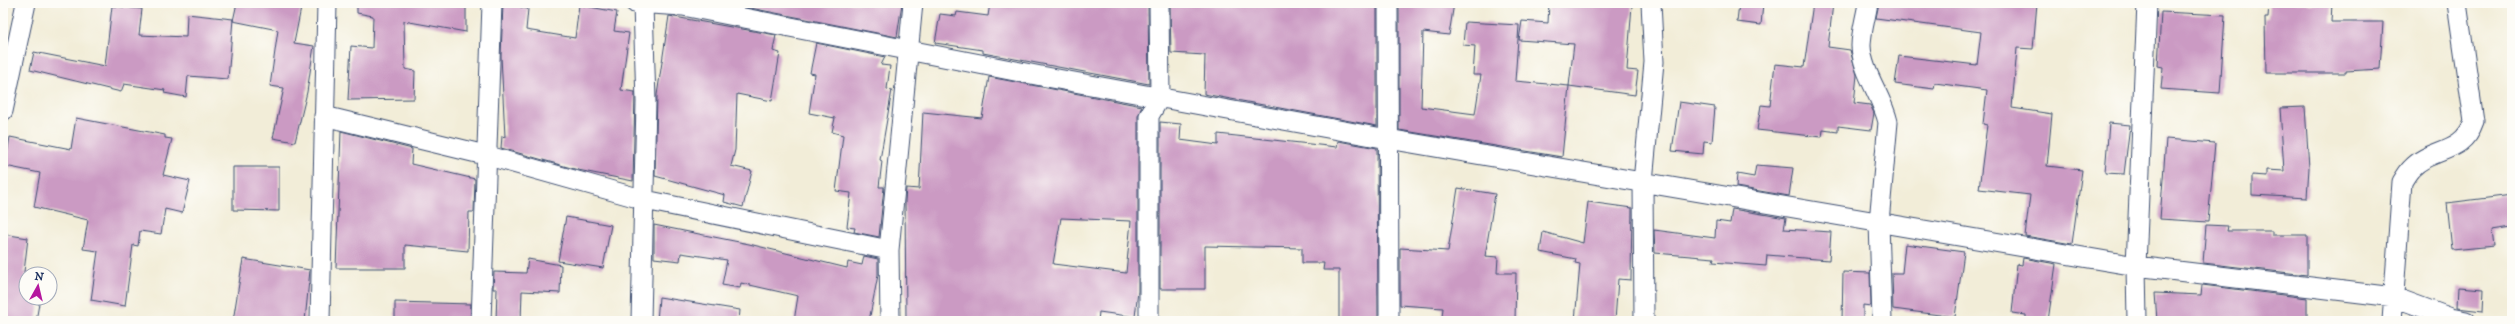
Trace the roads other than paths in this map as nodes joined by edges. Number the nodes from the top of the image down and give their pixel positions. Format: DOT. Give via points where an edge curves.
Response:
graph roads {
  1 [pos="26,3"];
  2 [pos="328,3"];
  3 [pos="492,3"];
  4 [pos="913,3"];
  5 [pos="1159,3"];
  6 [pos="1388,3"];
  7 [pos="1651,3"];
  8 [pos="1868,3"];
  9 [pos="2147,3"];
  10 [pos="2457,3"];
  11 [pos="639,4"];
  12 [pos="683,5"];
  13 [pos="908,50"];
  14 [pos="1160,97"];
  15 [pos="3,111"];
  16 [pos="324,116"];
  17 [pos="1388,139"];
  18 [pos="485,156"];
  19 [pos="1643,182"];
  20 [pos="644,200"];
  21 [pos="1879,222"];
  22 [pos="889,250"];
  23 [pos="2136,266"];
  24 [pos="2394,297"];
  25 [pos="320,321"];
  26 [pos="481,321"];
  27 [pos="640,321"];
  28 [pos="890,321"];
  29 [pos="1148,321"];
  30 [pos="1389,321"];
  31 [pos="1644,321"];
  32 [pos="1882,321"];
  33 [pos="2136,321"];
  34 [pos="2392,321"];
  35 [pos="2466,321"];
  1 -- 15 [label="street"];
  2 -- 16 [label="street"];
  3 -- 18 [label="street"];
  4 -- 13 [label="street"];
  5 -- 14 [label="street"];
  6 -- 17 [label="street"];
  7 -- 19 [label="street" via="1654,62"];
  8 -- 21 [label="street" via="1861,45 1863,59 1885,108 1888,122"];
  9 -- 23 [label="street"];
  10 -- 24 [label="street" via="2474,121 2470,133 2461,144 2412,168 2402,182"];
  11 -- 12 [label="street"];
  11 -- 20 [label="street" via="646,102"];
  12 -- 13 [label="street"];
  13 -- 14 [label="street"];
  13 -- 22 [label="street"];
  14 -- 17 [label="street"];
  14 -- 29 [label="street" via="1149,116"];
  16 -- 18 [label="street"];
  16 -- 25 [label="street"];
  17 -- 19 [label="street"];
  17 -- 30 [label="street"];
  18 -- 20 [label="street"];
  18 -- 26 [label="street"];
  19 -- 21 [label="street"];
  19 -- 31 [label="street"];
  20 -- 22 [label="street"];
  20 -- 27 [label="street"];
  21 -- 23 [label="street"];
  21 -- 32 [label="street"];
  22 -- 28 [label="street"];
  23 -- 24 [label="street"];
  23 -- 33 [label="street"];
  24 -- 34 [label="street"];
  24 -- 35 [label="street"];
}
